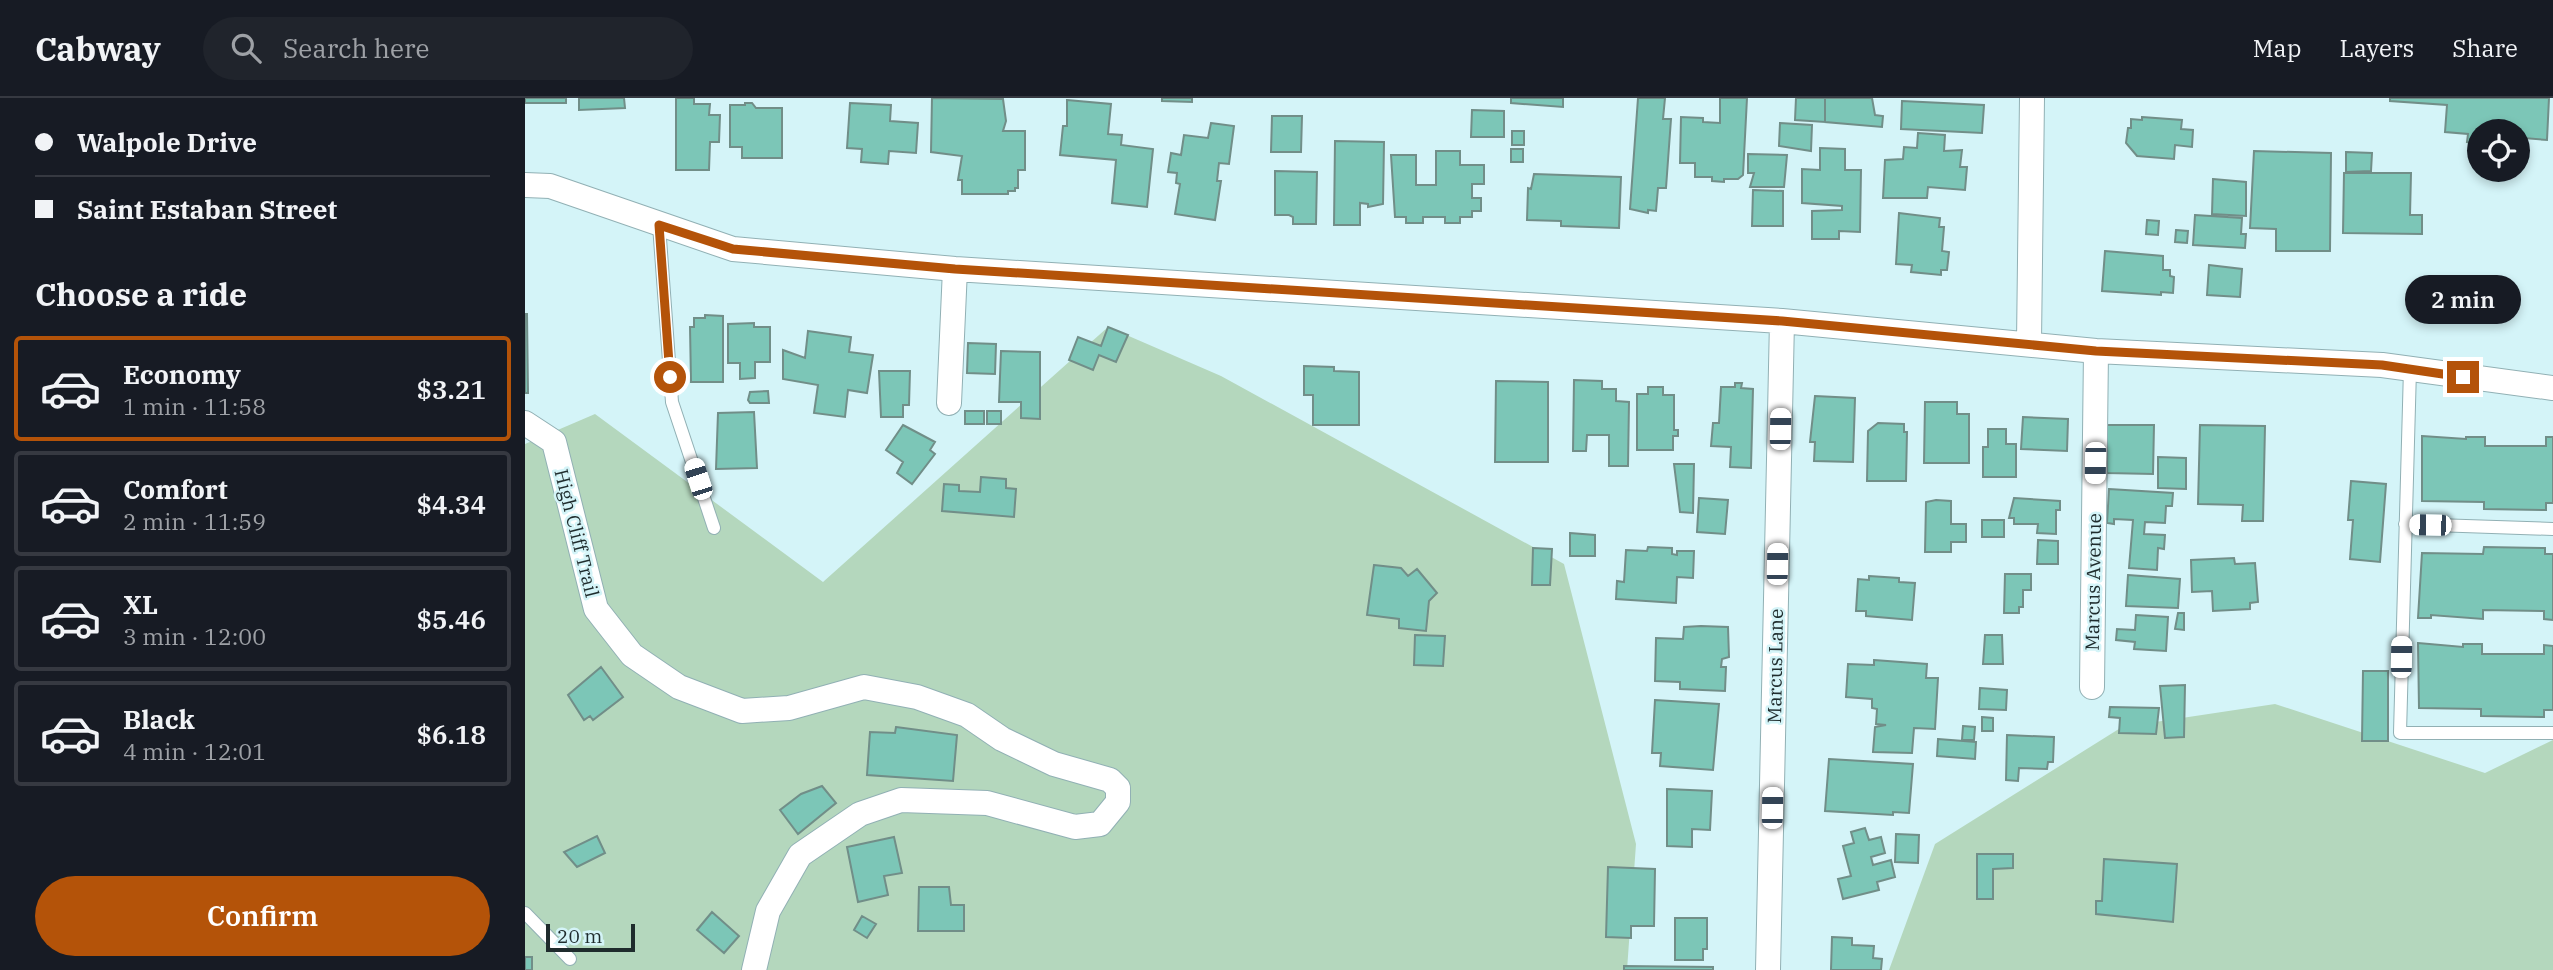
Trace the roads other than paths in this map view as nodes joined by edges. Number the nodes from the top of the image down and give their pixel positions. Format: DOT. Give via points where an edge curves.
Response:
graph roads {
  1 [pos="2032,98"];
  2 [pos="525,185"];
  3 [pos="659,225"];
  4 [pos="955,269"];
  5 [pos="1782,321"];
  6 [pos="2029,342"];
  7 [pos="2096,351"];
  8 [pos="2410,369"];
  9 [pos="2553,388"];
  10 [pos="949,403"];
  11 [pos="525,423"];
  12 [pos="2405,524"];
  13 [pos="714,528"];
  14 [pos="2553,529"];
  15 [pos="2092,687"];
  16 [pos="2553,733"];
  17 [pos="525,913"];
  18 [pos="570,959"];
  19 [pos="754,970"];
  20 [pos="1768,970"];
  1 -- 6 [label="street"];
  2 -- 3 [label="street" via="550,186"];
  3 -- 4 [label="street" via="733,249"];
  3 -- 13 [label="lane" via="672,402"];
  4 -- 5 [label="street"];
  4 -- 10 [label="street"];
  5 -- 6 [label="street"];
  5 -- 20 [label="street, Marcus Lane"];
  6 -- 7 [label="street"];
  7 -- 8 [label="street"];
  7 -- 15 [label="street, Marcus Avenue"];
  8 -- 9 [label="street"];
  8 -- 12 [label="lane"];
  11 -- 19 [label="street, High Cliff Trail" via="554,442 596,609 632,655 678,687 743,711 789,708 864,687 917,697 967,715 1002,739 1054,764 1092,773 1118,788 1118,802 1100,824 1075,827 987,803 901,800 860,814 800,855 768,911"];
  12 -- 14 [label="lane"];
  12 -- 16 [label="lane" via="2400,733"];
  17 -- 18 [label="lane"];
}
